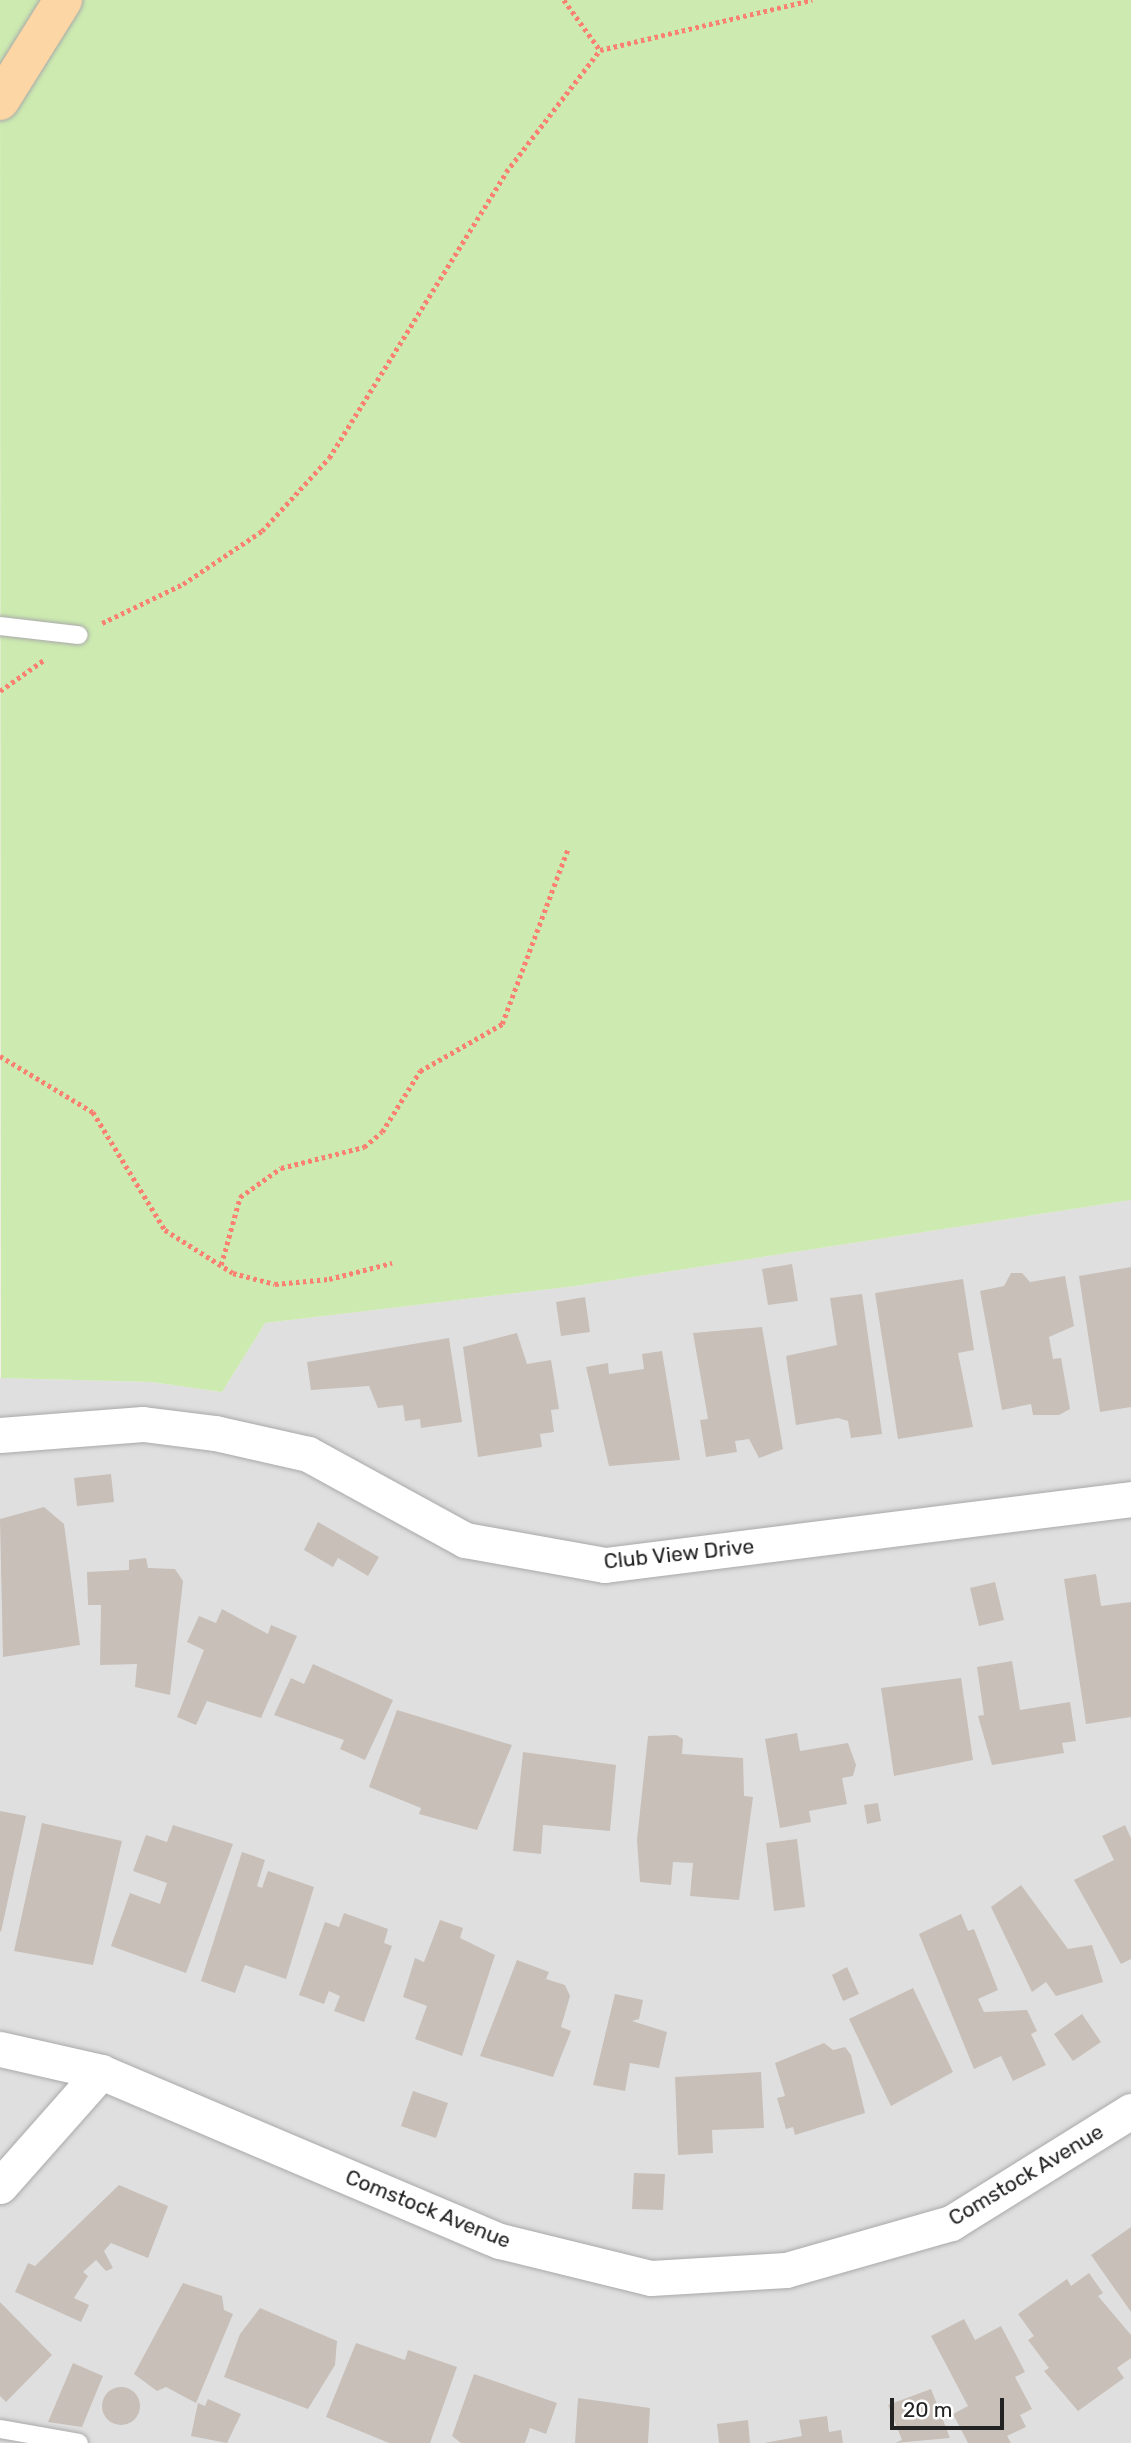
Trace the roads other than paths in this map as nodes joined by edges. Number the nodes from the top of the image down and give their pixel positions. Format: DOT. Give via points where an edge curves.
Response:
graph roads {
  1 [pos="63,0"];
  2 [pos="0,101"];
  3 [pos="0,626"];
  4 [pos="78,635"];
  5 [pos="0,1435"];
  6 [pos="1131,1499"];
  7 [pos="0,2049"];
  8 [pos="101,2072"];
  9 [pos="1131,2111"];
  10 [pos="0,2186"];
  11 [pos="0,2429"];
  12 [pos="79,2443"];
  1 -- 2 [label="main road"];
  3 -- 4 [label="lane"];
  5 -- 6 [label="street, Club View Drive" via="143,1424 215,1433 309,1454 466,1540 605,1565"];
  7 -- 8 [label="street, Comstock Avenue"];
  8 -- 9 [label="street, Comstock Avenue" via="500,2241 651,2278 786,2270 951,2222"];
  8 -- 10 [label="street"];
  11 -- 12 [label="lane"];
}
